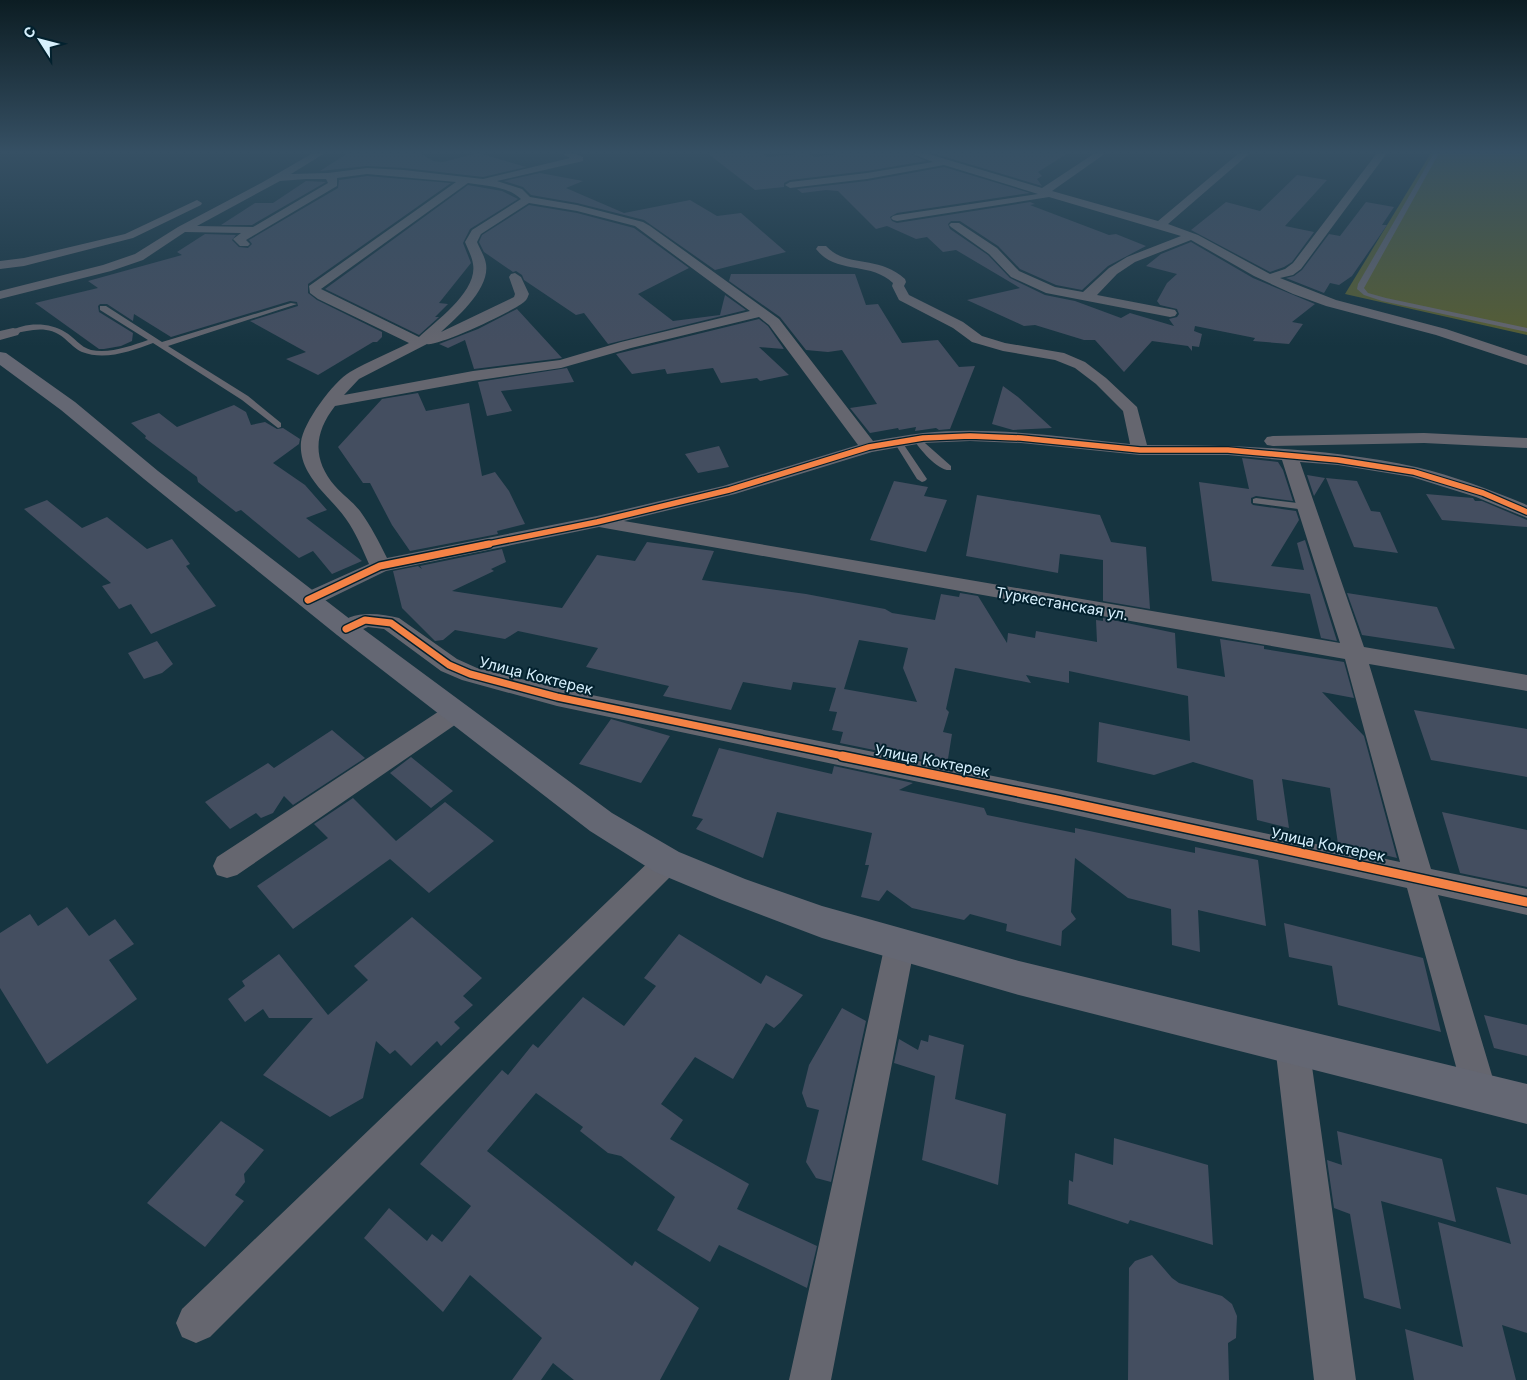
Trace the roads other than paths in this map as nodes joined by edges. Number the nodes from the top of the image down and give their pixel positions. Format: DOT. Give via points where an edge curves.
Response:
graph roads {
  1 [pos="169,217"];
  2 [pos="204,217"];
  3 [pos="277,217"];
  4 [pos="413,217"];
  5 [pos="499,217"];
  6 [pos="613,217"];
  7 [pos="901,217"];
  8 [pos="1133,217"];
  9 [pos="1169,217"];
  10 [pos="1334,217"];
  11 [pos="1399,217"];
  12 [pos="897,218"];
  13 [pos="955,225"];
  14 [pos="1160,225"];
  15 [pos="182,229"];
  16 [pos="254,230"];
  17 [pos="1191,236"];
  18 [pos="244,244"];
  19 [pos="822,249"];
  20 [pos="0,265"];
  21 [pos="515,277"];
  22 [pos="1268,278"];
  23 [pos="0,295"];
  24 [pos="1085,297"];
  25 [pos="293,304"];
  26 [pos="103,308"];
  27 [pos="759,313"];
  28 [pos="1170,313"];
  29 [pos="1527,330"];
  30 [pos="4,341"];
  31 [pos="158,342"];
  32 [pos="420,343"];
  33 [pos="407,351"];
  34 [pos="1527,361"];
  35 [pos="328,402"];
  36 [pos="278,425"];
  37 [pos="917,438"];
  38 [pos="898,442"];
  39 [pos="1527,443"];
  40 [pos="869,447"];
  41 [pos="1140,450"];
  42 [pos="1228,450"];
  43 [pos="1289,456"];
  44 [pos="948,468"];
  45 [pos="922,479"];
  46 [pos="1256,501"];
  47 [pos="1306,507"];
  48 [pos="1527,512"];
  49 [pos="597,522"];
  50 [pos="380,566"];
  51 [pos="308,600"];
  52 [pos="346,629"];
  53 [pos="1355,654"];
  54 [pos="1527,683"];
  55 [pos="456,712"];
  56 [pos="667,862"];
  57 [pos="227,866"];
  58 [pos="1418,878"];
  59 [pos="1527,902"];
  60 [pos="900,944"];
  61 [pos="1292,1045"];
  62 [pos="1480,1092"];
  63 [pos="1527,1104"];
  64 [pos="196,1323"];
  65 [pos="810,1380"];
  66 [pos="1335,1380"];
  1 -- 20 [label="street" via="128,236"];
  2 -- 15 [label="street"];
  3 -- 16 [label="street"];
  4 -- 32 [label="street" via="315,286 315,290"];
  5 -- 32 [label="street" via="476,232 471,242 480,265 473,290 458,310"];
  6 -- 27 [label="street" via="639,224"];
  7 -- 12 [label="street"];
  8 -- 14 [label="street"];
  9 -- 14 [label="street"];
  10 -- 22 [label="street" via="1297,266"];
  11 -- 29 [label="lane" via="1360,289 1384,300"];
  13 -- 24 [label="street" via="993,251 1015,274 1050,290"];
  14 -- 17 [label="street"];
  15 -- 16 [label="street"];
  15 -- 23 [label="street" via="130,261"];
  16 -- 18 [label="street" via="239,239"];
  17 -- 22 [label="street"];
  17 -- 24 [label="street" via="1132,258"];
  19 -- 41 [label="street" via="833,258 886,271 900,282 900,292 909,300 958,325 977,339 1003,347 1059,356 1080,365 1131,410"];
  21 -- 33 [label="street" via="522,294 511,305"];
  22 -- 34 [label="street" via="1331,303 1441,332"];
  24 -- 28 [label="street"];
  25 -- 31 [label="lane"];
  26 -- 31 [label="lane"];
  27 -- 35 [label="street" via="560,364"];
  27 -- 40 [label="street" via="774,322"];
  30 -- 31 [label="lane" via="34,326 48,326 86,351 102,353"];
  30 -- 51 [label="main road" via="68,406"];
  31 -- 36 [label="lane" via="245,398"];
  32 -- 33 [label="street"];
  33 -- 35 [label="street" via="354,376"];
  35 -- 50 [label="street" via="309,442 310,457 328,489 352,514 366,535"];
  37 -- 38 [label="street"];
  37 -- 41 [label="street" via="1021,438"];
  37 -- 44 [label="lane"];
  38 -- 40 [label="street"];
  38 -- 45 [label="lane"];
  39 -- 42 [label="street" via="1424,438 1322,440 1242,443"];
  40 -- 49 [label="street" via="729,490"];
  41 -- 42 [label="street"];
  42 -- 43 [label="street"];
  43 -- 47 [label="street"];
  43 -- 48 [label="street" via="1414,472 1484,493"];
  46 -- 47 [label="lane"];
  47 -- 53 [label="street"];
  49 -- 50 [label="street"];
  49 -- 53 [label="street, Туркестанская ул."];
  50 -- 51 [label="street"];
  51 -- 52 [label="main road"];
  52 -- 55 [label="main road"];
  52 -- 58 [label="street, Улица Коктерек" via="366,620 391,623 448,665 557,697"];
  53 -- 54 [label="street, Туркестанская ул."];
  53 -- 58 [label="street"];
  55 -- 56 [label="main road" via="601,822"];
  55 -- 57 [label="street"];
  56 -- 60 [label="main road" via="822,922"];
  56 -- 64 [label="street"];
  58 -- 59 [label="street, Улица Коктерек"];
  58 -- 62 [label="street"];
  60 -- 61 [label="main road" via="1019,978"];
  60 -- 65 [label="street"];
  61 -- 62 [label="main road"];
  61 -- 66 [label="street"];
  62 -- 63 [label="main road"];
}
